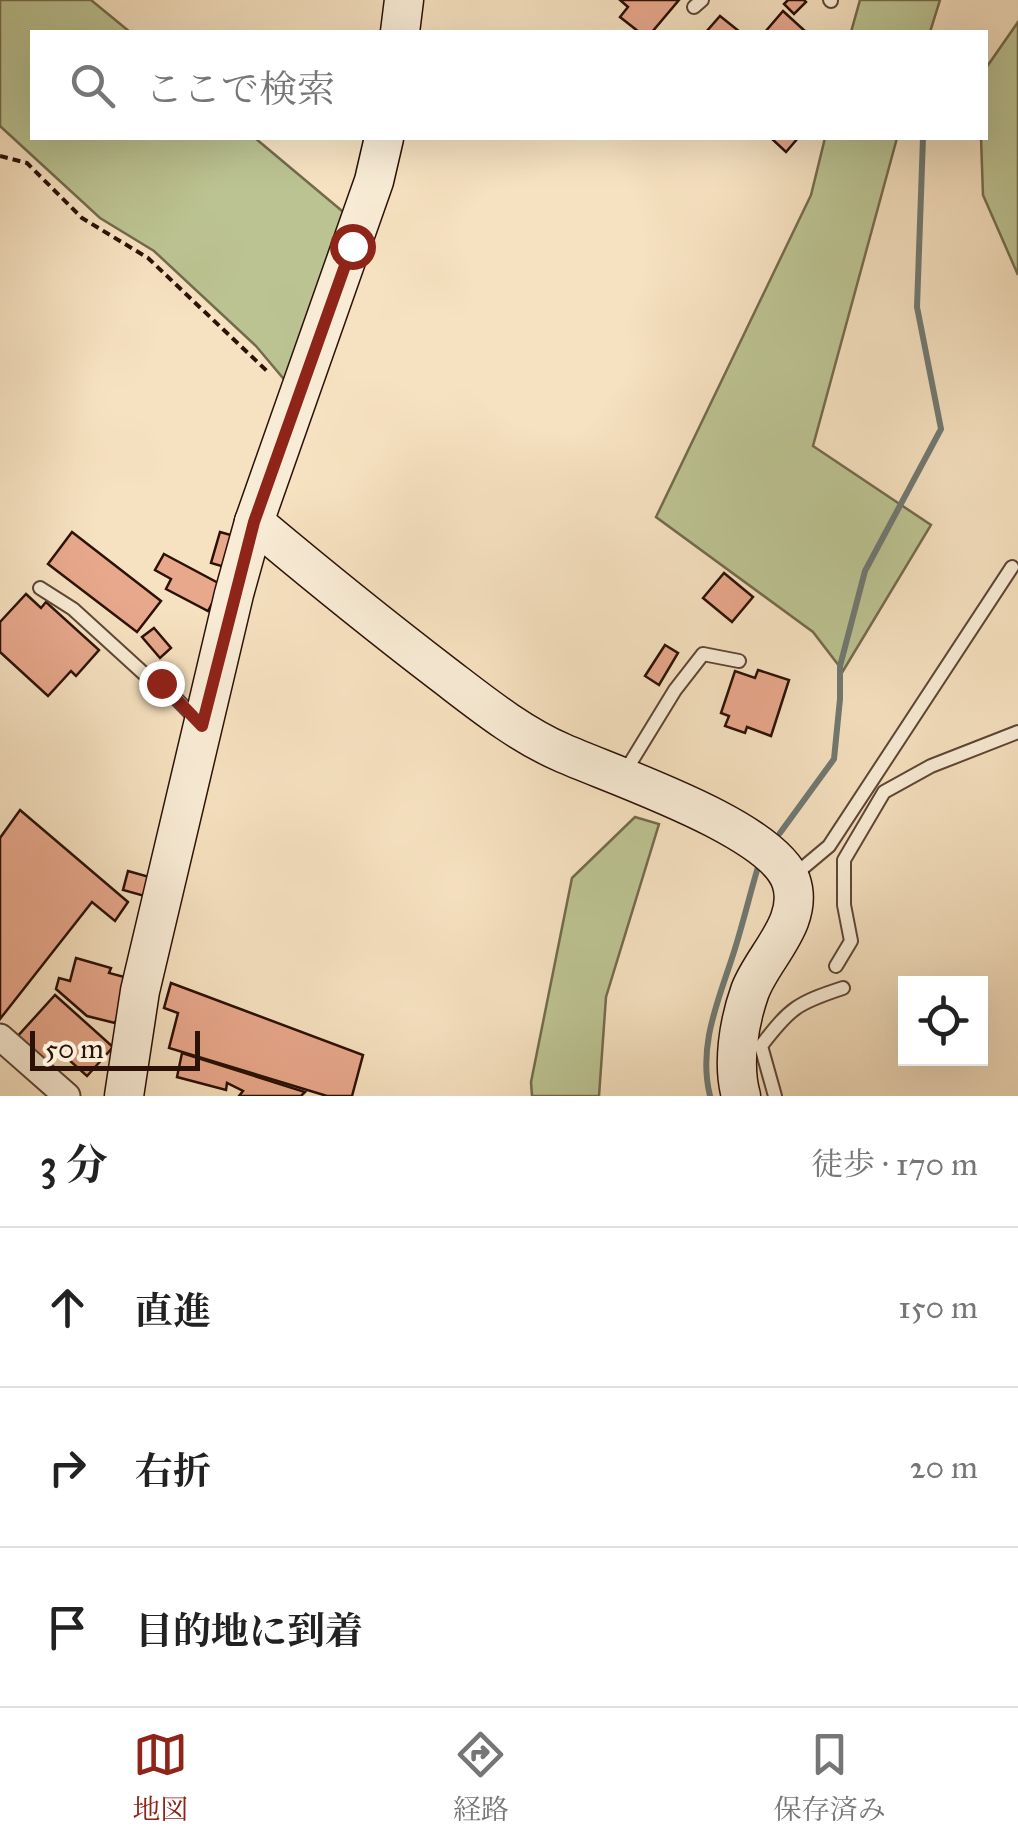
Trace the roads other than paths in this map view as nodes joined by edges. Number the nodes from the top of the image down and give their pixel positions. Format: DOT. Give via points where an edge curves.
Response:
graph roads {
  1 [pos="404,0"];
  2 [pos="400,30"];
  3 [pos="384,140"];
  4 [pos="254,522"];
  5 [pos="1012,567"];
  6 [pos="40,588"];
  7 [pos="739,661"];
  8 [pos="202,726"];
  9 [pos="1018,732"];
  10 [pos="621,777"];
  11 [pos="790,879"];
  12 [pos="836,966"];
  13 [pos="843,988"];
  14 [pos="0,1037"];
  15 [pos="68,1096"];
  16 [pos="124,1096"];
  17 [pos="741,1096"];
  18 [pos="774,1096"];
  1 -- 2 [label="street"];
  3 -- 4 [label="street"];
  4 -- 8 [label="street"];
  4 -- 10 [label="street" via="501,718"];
  5 -- 11 [label="lane" via="828,846"];
  6 -- 8 [label="lane" via="161,683"];
  7 -- 10 [label="lane" via="702,654"];
  8 -- 16 [label="street" via="140,991"];
  9 -- 12 [label="lane" via="884,792 844,860 851,941"];
  10 -- 11 [label="street" via="751,842 782,863"];
  11 -- 17 [label="street" via="795,898 785,929 751,988 740,1028"];
  13 -- 18 [label="lane" via="803,1001 761,1046"];
  14 -- 15 [label="street"];
}
